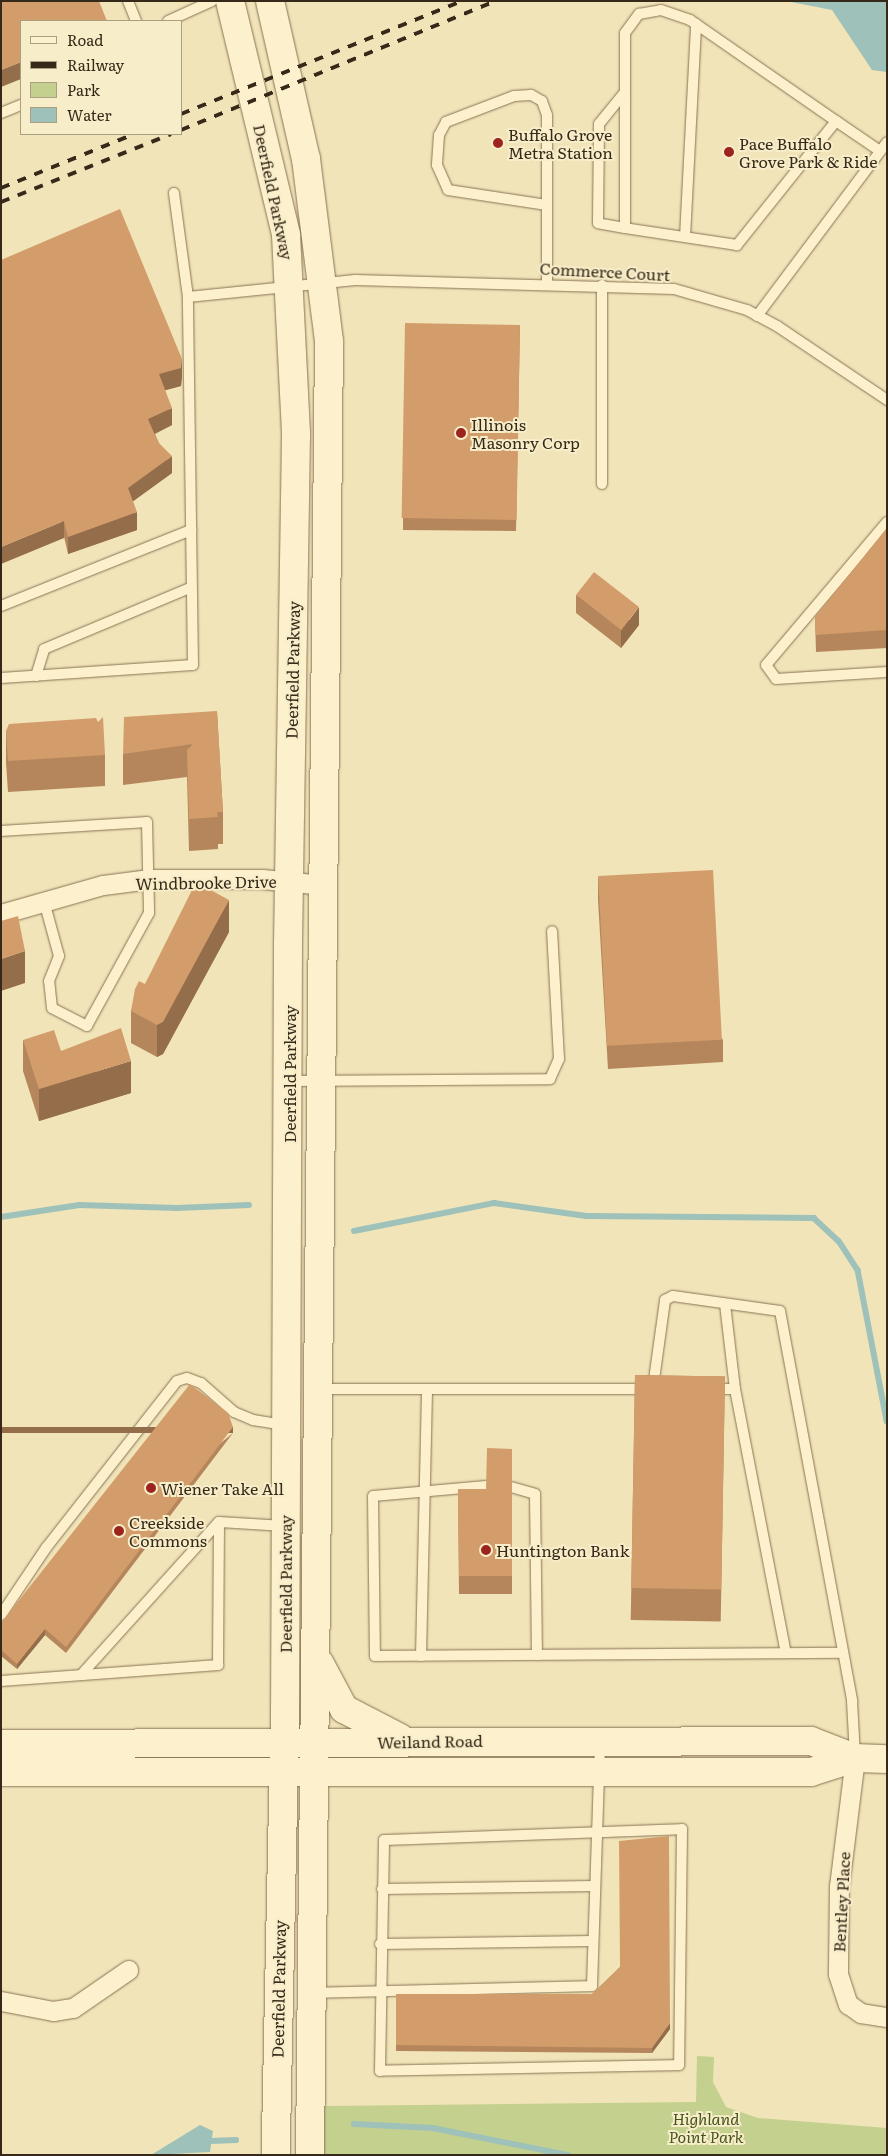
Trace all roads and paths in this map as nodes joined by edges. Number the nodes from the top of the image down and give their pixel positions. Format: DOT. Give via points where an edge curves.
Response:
graph roads {
  1 [pos="128,1"];
  2 [pos="212,1"];
  3 [pos="230,1"];
  4 [pos="270,1"];
  5 [pos="136,20"];
  6 [pos="170,20"];
  7 [pos="696,24"];
  8 [pos="625,92"];
  9 [pos="20,105"];
  10 [pos="1,113"];
  11 [pos="836,121"];
  12 [pos="887,142"];
  13 [pos="880,151"];
  14 [pos="174,193"];
  15 [pos="547,205"];
  16 [pos="625,228"];
  17 [pos="685,238"];
  18 [pos="324,282"];
  19 [pos="546,283"];
  20 [pos="292,284"];
  21 [pos="602,285"];
  22 [pos="188,297"];
  23 [pos="757,316"];
  24 [pos="887,400"];
  25 [pos="602,484"];
  26 [pos="887,522"];
  27 [pos="191,530"];
  28 [pos="192,587"];
  29 [pos="1,606"];
  30 [pos="887,672"];
  31 [pos="36,676"];
  32 [pos="1,678"];
  33 [pos="1,831"];
  34 [pos="150,879"];
  35 [pos="289,881"];
  36 [pos="324,885"];
  37 [pos="44,901"];
  38 [pos="1,914"];
  39 [pos="552,931"];
  40 [pos="289,1081"];
  41 [pos="322,1082"];
  42 [pos="725,1304"];
  43 [pos="319,1389"];
  44 [pos="427,1389"];
  45 [pos="698,1389"];
  46 [pos="735,1389"];
  47 [pos="286,1425"];
  48 [pos="486,1486"];
  49 [pos="511,1486"];
  50 [pos="424,1491"];
  51 [pos="219,1522"];
  52 [pos="285,1526"];
  53 [pos="1,1615"];
  54 [pos="316,1649"];
  55 [pos="843,1652"];
  56 [pos="786,1653"];
  57 [pos="537,1655"];
  58 [pos="420,1656"];
  59 [pos="81,1675"];
  60 [pos="1,1681"];
  61 [pos="600,1740"];
  62 [pos="285,1742"];
  63 [pos="411,1742"];
  64 [pos="314,1743"];
  65 [pos="1,1744"];
  66 [pos="855,1758"];
  67 [pos="887,1759"];
  68 [pos="284,1771"];
  69 [pos="1,1772"];
  70 [pos="314,1772"];
  71 [pos="599,1772"];
  72 [pos="595,1835"];
  73 [pos="594,1886"];
  74 [pos="382,1889"];
  75 [pos="593,1941"];
  76 [pos="380,1944"];
  77 [pos="128,1970"];
  78 [pos="379,1992"];
  79 [pos="312,1993"];
  80 [pos="1,2001"];
  81 [pos="887,2017"];
  82 [pos="276,2155"];
  83 [pos="310,2155"];
  1 -- 5 [label="lane"];
  2 -- 6 [label="lane"];
  3 -- 20 [label="main road, Deerfield Parkway" via="286,235"];
  4 -- 18 [label="main road, Deerfield Parkway" via="295,102"];
  7 -- 8 [label="lane" via="661,10 639,14 625,33"];
  7 -- 11 [label="lane"];
  7 -- 17 [label="lane"];
  8 -- 16 [label="lane"];
  8 -- 16 [label="lane" via="599,124 598,223"];
  9 -- 10 [label="lane"];
  11 -- 13 [label="lane"];
  11 -- 17 [label="lane" via="737,245"];
  12 -- 13 [label="lane"];
  13 -- 23 [label="lane"];
  14 -- 22 [label="lane"];
  15 -- 15 [label="lane" via="547,115 542,101 531,95 514,96 446,122 439,135 437,165 448,190"];
  15 -- 19 [label="lane"];
  16 -- 17 [label="lane"];
  18 -- 19 [label="lane, Commerce Court"];
  18 -- 20 [label="lane, Commerce Court"];
  18 -- 36 [label="main road, Deerfield Parkway" via="329,449"];
  19 -- 21 [label="lane, Commerce Court"];
  20 -- 22 [label="lane, Commerce Court"];
  20 -- 35 [label="main road, Deerfield Parkway" via="296,435"];
  21 -- 23 [label="lane, Commerce Court" via="674,289"];
  21 -- 25 [label="lane"];
  22 -- 27 [label="lane"];
  23 -- 24 [label="lane, Commerce Court"];
  26 -- 30 [label="lane" via="766,665 776,680"];
  27 -- 28 [label="lane"];
  27 -- 29 [label="lane"];
  28 -- 31 [label="lane" via="44,649"];
  28 -- 31 [label="lane" via="193,665"];
  31 -- 32 [label="lane"];
  33 -- 34 [label="lane" via="147,822"];
  34 -- 35 [label="street, Windbrooke Drive"];
  34 -- 37 [label="street, Windbrooke Drive"];
  34 -- 37 [label="lane" via="149,913 88,1026 52,1008 49,982 59,956"];
  35 -- 36 [label="street, Windbrooke Drive"];
  35 -- 40 [label="main road, Deerfield Parkway"];
  36 -- 41 [label="main road, Deerfield Parkway"];
  37 -- 38 [label="street, Windbrooke Drive"];
  39 -- 41 [label="lane" via="559,1059 550,1079"];
  40 -- 41 [label="lane"];
  40 -- 47 [label="main road, Deerfield Parkway"];
  41 -- 43 [label="main road, Deerfield Parkway"];
  42 -- 44 [label="lane" via="673,1296 665,1300 657,1389"];
  42 -- 46 [label="lane"];
  42 -- 55 [label="lane" via="780,1311"];
  43 -- 44 [label="lane"];
  43 -- 54 [label="main road, Deerfield Parkway"];
  44 -- 50 [label="lane"];
  45 -- 46 [label="lane"];
  46 -- 56 [label="lane"];
  47 -- 52 [label="main road, Deerfield Parkway"];
  47 -- 53 [label="lane" via="246,1417 201,1383 187,1378 177,1381 46,1548"];
  48 -- 50 [label="lane"];
  49 -- 57 [label="lane" via="535,1494"];
  50 -- 58 [label="lane"];
  50 -- 58 [label="lane" via="379,1493 372,1501 375,1656"];
  51 -- 52 [label="lane"];
  51 -- 59 [label="lane"];
  51 -- 59 [label="lane" via="218,1665"];
  52 -- 62 [label="main road, Deerfield Parkway"];
  54 -- 63 [label="main road" via="334,1696 344,1709 383,1732"];
  54 -- 64 [label="main road, Deerfield Parkway"];
  55 -- 56 [label="lane"];
  55 -- 66 [label="lane" via="852,1700"];
  56 -- 57 [label="lane"];
  57 -- 58 [label="lane"];
  59 -- 60 [label="lane"];
  61 -- 63 [label="main road, Weiland Road"];
  61 -- 66 [label="main road, Weiland Road" via="811,1741"];
  61 -- 71 [label="lane"];
  62 -- 64 [label="main road, Weiland Road"];
  62 -- 65 [label="main road, Weiland Road"];
  62 -- 68 [label="main road, Deerfield Parkway"];
  63 -- 64 [label="main road, Weiland Road"];
  64 -- 70 [label="main road, Deerfield Parkway"];
  66 -- 67 [label="main road, Weiland Road"];
  66 -- 71 [label="main road, Weiland Road" via="811,1772"];
  66 -- 81 [label="street, Bentley Place" via="839,1886 838,1974 848,2004 862,2013"];
  68 -- 69 [label="main road, Weiland Road"];
  68 -- 70 [label="main road, Weiland Road"];
  68 -- 82 [label="main road, Deerfield Parkway"];
  70 -- 71 [label="main road, Weiland Road"];
  70 -- 79 [label="main road, Deerfield Parkway"];
  71 -- 72 [label="lane"];
  72 -- 73 [label="lane"];
  72 -- 74 [label="lane" via="387,1837 382,1844"];
  72 -- 78 [label="lane" via="677,1828 685,1834 679,2065 380,2071"];
  73 -- 74 [label="lane"];
  73 -- 75 [label="lane"];
  74 -- 76 [label="lane"];
  75 -- 76 [label="lane"];
  75 -- 78 [label="lane" via="592,1986"];
  76 -- 78 [label="lane"];
  77 -- 80 [label="street" via="73,2008 53,2011"];
  78 -- 79 [label="lane"];
  79 -- 83 [label="main road, Deerfield Parkway"];
}
